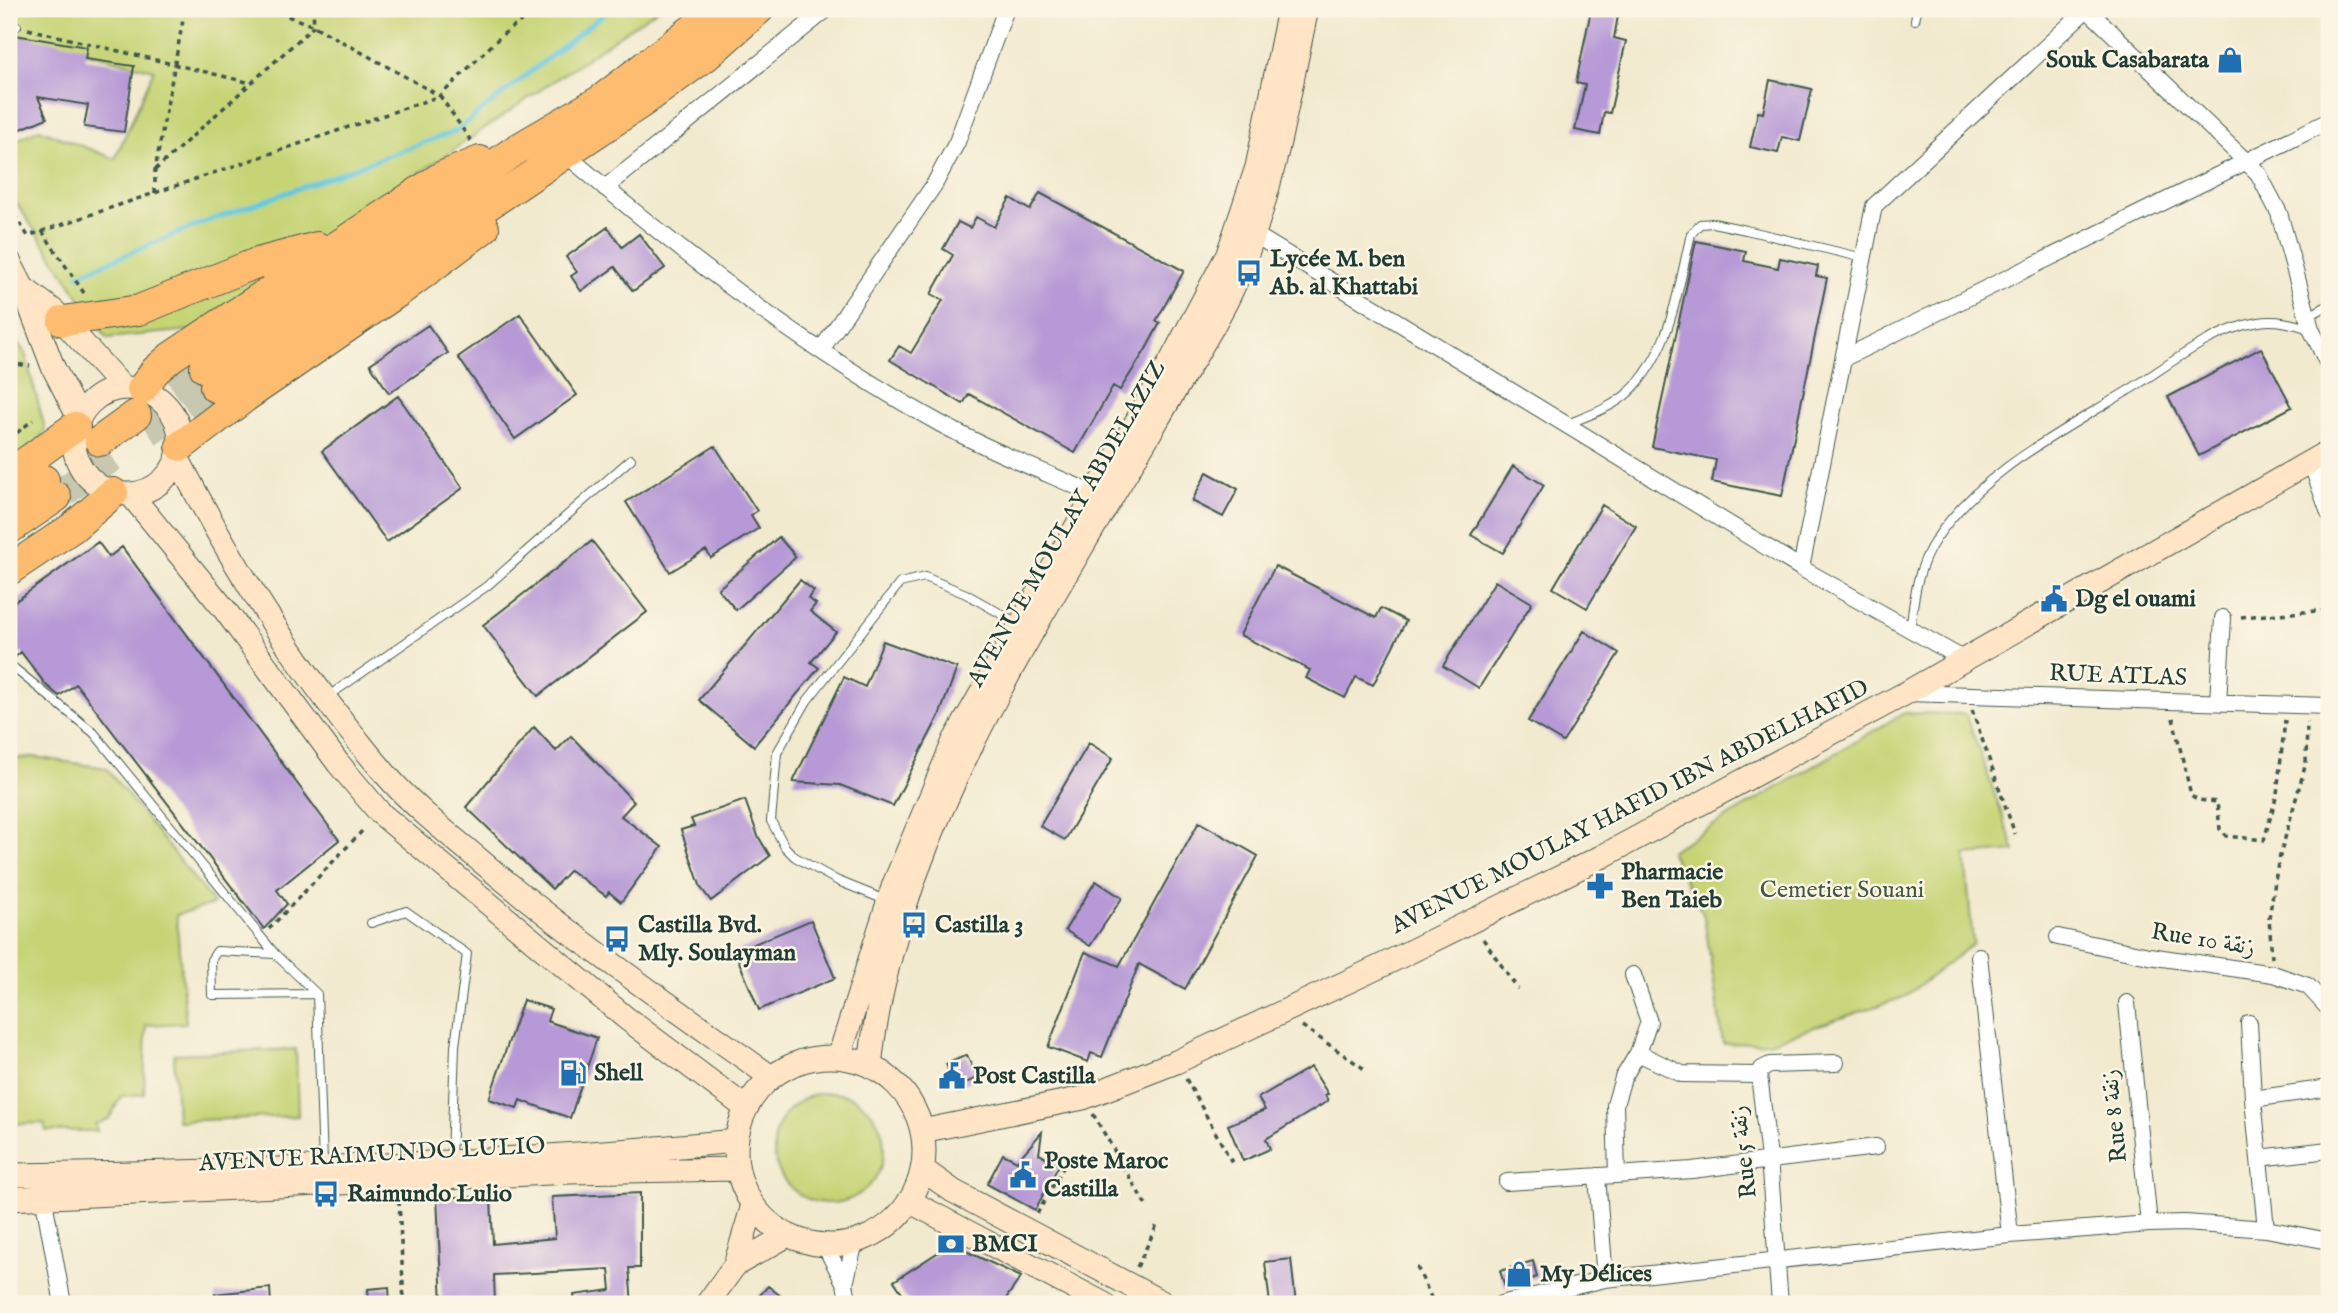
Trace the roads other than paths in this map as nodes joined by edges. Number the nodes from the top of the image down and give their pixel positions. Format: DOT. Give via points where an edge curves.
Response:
graph roads {
  1 [pos="719,9"];
  2 [pos="760,9"];
  3 [pos="827,9"];
  4 [pos="1006,9"];
  5 [pos="1289,9"];
  6 [pos="1307,9"];
  7 [pos="1917,9"];
  8 [pos="2087,9"];
  9 [pos="1915,20"];
  10 [pos="1276,113"];
  11 [pos="2329,121"];
  12 [pos="514,151"];
  13 [pos="564,153"];
  14 [pos="2247,160"];
  15 [pos="528,178"];
  16 [pos="605,188"];
  17 [pos="1246,230"];
  18 [pos="341,241"];
  19 [pos="1864,258"];
  20 [pos="14,275"];
  21 [pos="2329,305"];
  22 [pos="63,321"];
  23 [pos="2309,323"];
  24 [pos="821,350"];
  25 [pos="1844,358"];
  26 [pos="2329,366"];
  27 [pos="137,406"];
  28 [pos="1567,424"];
  29 [pos="92,436"];
  30 [pos="180,453"];
  31 [pos="2320,457"];
  32 [pos="631,459"];
  33 [pos="9,474"];
  34 [pos="122,494"];
  35 [pos="1094,494"];
  36 [pos="9,501"];
  37 [pos="2329,513"];
  38 [pos="1085,526"];
  39 [pos="9,528"];
  40 [pos="1801,568"];
  41 [pos="9,570"];
  42 [pos="2223,618"];
  43 [pos="1027,628"];
  44 [pos="1910,630"];
  45 [pos="1963,659"];
  46 [pos="9,664"];
  47 [pos="1906,693"];
  48 [pos="327,697"];
  49 [pos="2218,702"];
  50 [pos="2329,706"];
  51 [pos="889,901"];
  52 [pos="371,923"];
  53 [pos="2058,937"];
  54 [pos="275,954"];
  55 [pos="1979,956"];
  56 [pos="1633,975"];
  57 [pos="317,994"];
  58 [pos="2127,1003"];
  59 [pos="2329,1009"];
  60 [pos="2249,1023"];
  61 [pos="1639,1053"];
  62 [pos="839,1057"];
  63 [pos="1836,1063"];
  64 [pos="870,1065"];
  65 [pos="1759,1075"];
  66 [pos="771,1077"];
  67 [pos="2329,1088"];
  68 [pos="2253,1099"];
  69 [pos="746,1108"];
  70 [pos="922,1130"];
  71 [pos="736,1141"];
  72 [pos="1876,1147"];
  73 [pos="2329,1150"];
  74 [pos="1769,1158"];
  75 [pos="2259,1158"];
  76 [pos="451,1162"];
  77 [pos="323,1167"];
  78 [pos="737,1169"];
  79 [pos="922,1169"];
  80 [pos="1617,1174"];
  81 [pos="9,1175"];
  82 [pos="1597,1176"];
  83 [pos="1507,1182"];
  84 [pos="42,1186"];
  85 [pos="9,1199"];
  86 [pos="909,1201"];
  87 [pos="753,1205"];
  88 [pos="2149,1224"];
  89 [pos="2266,1229"];
  90 [pos="788,1235"];
  91 [pos="2010,1235"];
  92 [pos="855,1241"];
  93 [pos="2329,1241"];
  94 [pos="824,1244"];
  95 [pos="1777,1261"];
  96 [pos="735,1265"];
  97 [pos="1605,1279"];
  98 [pos="845,1284"];
  99 [pos="63,1304"];
  100 [pos="707,1304"];
  101 [pos="849,1304"];
  102 [pos="1104,1304"];
  103 [pos="1165,1304"];
  104 [pos="1501,1304"];
  105 [pos="1780,1304"];
  1 -- 12 [label="highway" via="601,100"];
  2 -- 13 [label="highway" via="706,56"];
  3 -- 16 [label="street"];
  4 -- 24 [label="street" via="962,129 934,185"];
  5 -- 10 [label="main road, AVENUE MOULAY ABDELAZIZ"];
  6 -- 10 [label="main road, AVENUE MOULAY ABDELAZIZ"];
  7 -- 9 [label="lane"];
  8 -- 14 [label="street"];
  8 -- 19 [label="street" via="1874,206"];
  10 -- 17 [label="main road, AVENUE MOULAY ABDELAZIZ"];
  11 -- 14 [label="street"];
  12 -- 15 [label="highway" via="210,378"];
  12 -- 18 [label="highway" via="441,177"];
  13 -- 15 [label="highway"];
  13 -- 16 [label="street"];
  14 -- 23 [label="street" via="2279,214"];
  14 -- 25 [label="street"];
  15 -- 30 [label="highway" via="503,211 466,244 264,383"];
  16 -- 24 [label="street" via="722,283"];
  17 -- 28 [label="street"];
  17 -- 35 [label="main road, AVENUE MOULAY ABDELAZIZ"];
  17 -- 38 [label="main road, AVENUE MOULAY ABDELAZIZ" via="1213,328"];
  18 -- 22 [label="highway" via="254,264 139,310"];
  18 -- 27 [label="highway" via="171,357 155,371"];
  19 -- 25 [label="street"];
  19 -- 28 [label="lane" via="1700,224 1691,234 1668,332 1648,365 1629,393"];
  20 -- 22 [label="main road"];
  20 -- 29 [label="main road" via="40,337"];
  21 -- 23 [label="lane"];
  22 -- 27 [label="main road"];
  23 -- 26 [label="street"];
  23 -- 44 [label="lane" via="2260,321 2203,343 2015,461 1953,516 1935,540 1919,572"];
  24 -- 35 [label="street" via="940,424"];
  25 -- 40 [label="street"];
  27 -- 29 [label="highway"];
  27 -- 30 [label="main road" via="156,396 172,411 181,431"];
  28 -- 40 [label="street"];
  29 -- 33 [label="highway"];
  29 -- 34 [label="main road" via="75,455 81,468 89,479"];
  30 -- 34 [label="main road" via="167,477 150,489"];
  30 -- 48 [label="main road" via="251,590"];
  31 -- 37 [label="street"];
  31 -- 45 [label="main road, AVENUE MOULAY HAFID IBN ABDELHAFID"];
  32 -- 48 [label="lane" via="487,586"];
  34 -- 41 [label="highway"];
  34 -- 69 [label="main road" via="225,610 380,813 604,1000"];
  35 -- 38 [label="main road, AVENUE MOULAY ABDELAZIZ"];
  36 -- 39 [label="highway" via="50,489"];
  38 -- 43 [label="main road, AVENUE MOULAY ABDELAZIZ"];
  40 -- 44 [label="street"];
  42 -- 49 [label="street"];
  43 -- 51 [label="main road, AVENUE MOULAY ABDELAZIZ" via="954,741 913,832"];
  43 -- 51 [label="lane" via="925,577 900,583 807,701 777,753 771,821 785,847 838,881"];
  43 -- 64 [label="main road, AVENUE MOULAY ABDELAZIZ" via="942,808 892,951"];
  44 -- 45 [label="street"];
  45 -- 47 [label="main road, AVENUE MOULAY HAFID IBN ABDELHAFID"];
  46 -- 54 [label="lane" via="94,733"];
  47 -- 49 [label="street, RUE ATLAS"];
  47 -- 70 [label="main road, AVENUE MOULAY HAFID IBN ABDELHAFID" via="1603,856 1176,1062 1083,1098"];
  48 -- 66 [label="main road" via="389,778 451,836 548,918"];
  49 -- 50 [label="street, RUE ATLAS"];
  51 -- 62 [label="main road, AVENUE MOULAY ABDELAZIZ"];
  52 -- 76 [label="lane" via="406,911 467,954 455,1046"];
  53 -- 59 [label="street, Rue 10 زنقة" via="2273,974 2308,986"];
  54 -- 57 [label="lane"];
  54 -- 57 [label="lane" via="217,951 211,960 212,995"];
  55 -- 91 [label="street"];
  56 -- 61 [label="street" via="1649,1022"];
  57 -- 77 [label="lane"];
  58 -- 88 [label="street, Rue 8 زنقة"];
  60 -- 68 [label="street"];
  61 -- 65 [label="street" via="1682,1074"];
  61 -- 80 [label="street" via="1623,1077 1615,1105"];
  62 -- 64 [label="main road"];
  62 -- 66 [label="main road" via="815,1058"];
  63 -- 65 [label="street, Rue 5 زنقة" via="1770,1065"];
  64 -- 70 [label="main road" via="894,1081 912,1104"];
  65 -- 74 [label="street, Rue 5 زنقة"];
  66 -- 69 [label="main road"];
  67 -- 68 [label="street"];
  68 -- 75 [label="street"];
  69 -- 71 [label="main road"];
  70 -- 79 [label="main road"];
  71 -- 76 [label="main road, AVENUE RAIMUNDO LULIO"];
  71 -- 78 [label="main road"];
  72 -- 74 [label="street"];
  73 -- 75 [label="street"];
  74 -- 80 [label="street" via="1692,1170"];
  74 -- 95 [label="street, Rue 5 زنقة"];
  75 -- 89 [label="street"];
  76 -- 77 [label="main road, AVENUE RAIMUNDO LULIO"];
  77 -- 84 [label="main road, AVENUE RAIMUNDO LULIO"];
  78 -- 84 [label="main road, AVENUE RAIMUNDO LULIO" via="398,1181"];
  78 -- 87 [label="main road"];
  79 -- 86 [label="main road"];
  79 -- 103 [label="main road" via="953,1191"];
  80 -- 82 [label="street"];
  81 -- 84 [label="main road, AVENUE RAIMUNDO LULIO"];
  82 -- 83 [label="street"];
  82 -- 97 [label="street"];
  84 -- 85 [label="main road, AVENUE RAIMUNDO LULIO"];
  84 -- 99 [label="street"];
  86 -- 92 [label="main road" via="876,1232"];
  86 -- 102 [label="main road"];
  87 -- 90 [label="main road"];
  87 -- 96 [label="main road"];
  88 -- 89 [label="street"];
  88 -- 91 [label="street"];
  89 -- 93 [label="street"];
  90 -- 94 [label="main road"];
  90 -- 96 [label="main road"];
  91 -- 95 [label="street"];
  92 -- 94 [label="main road"];
  92 -- 98 [label="street"];
  94 -- 98 [label="street"];
  95 -- 97 [label="street"];
  95 -- 105 [label="street, Rue 5 زنقة"];
  96 -- 100 [label="main road"];
  97 -- 104 [label="street"];
  98 -- 101 [label="street"];
}
